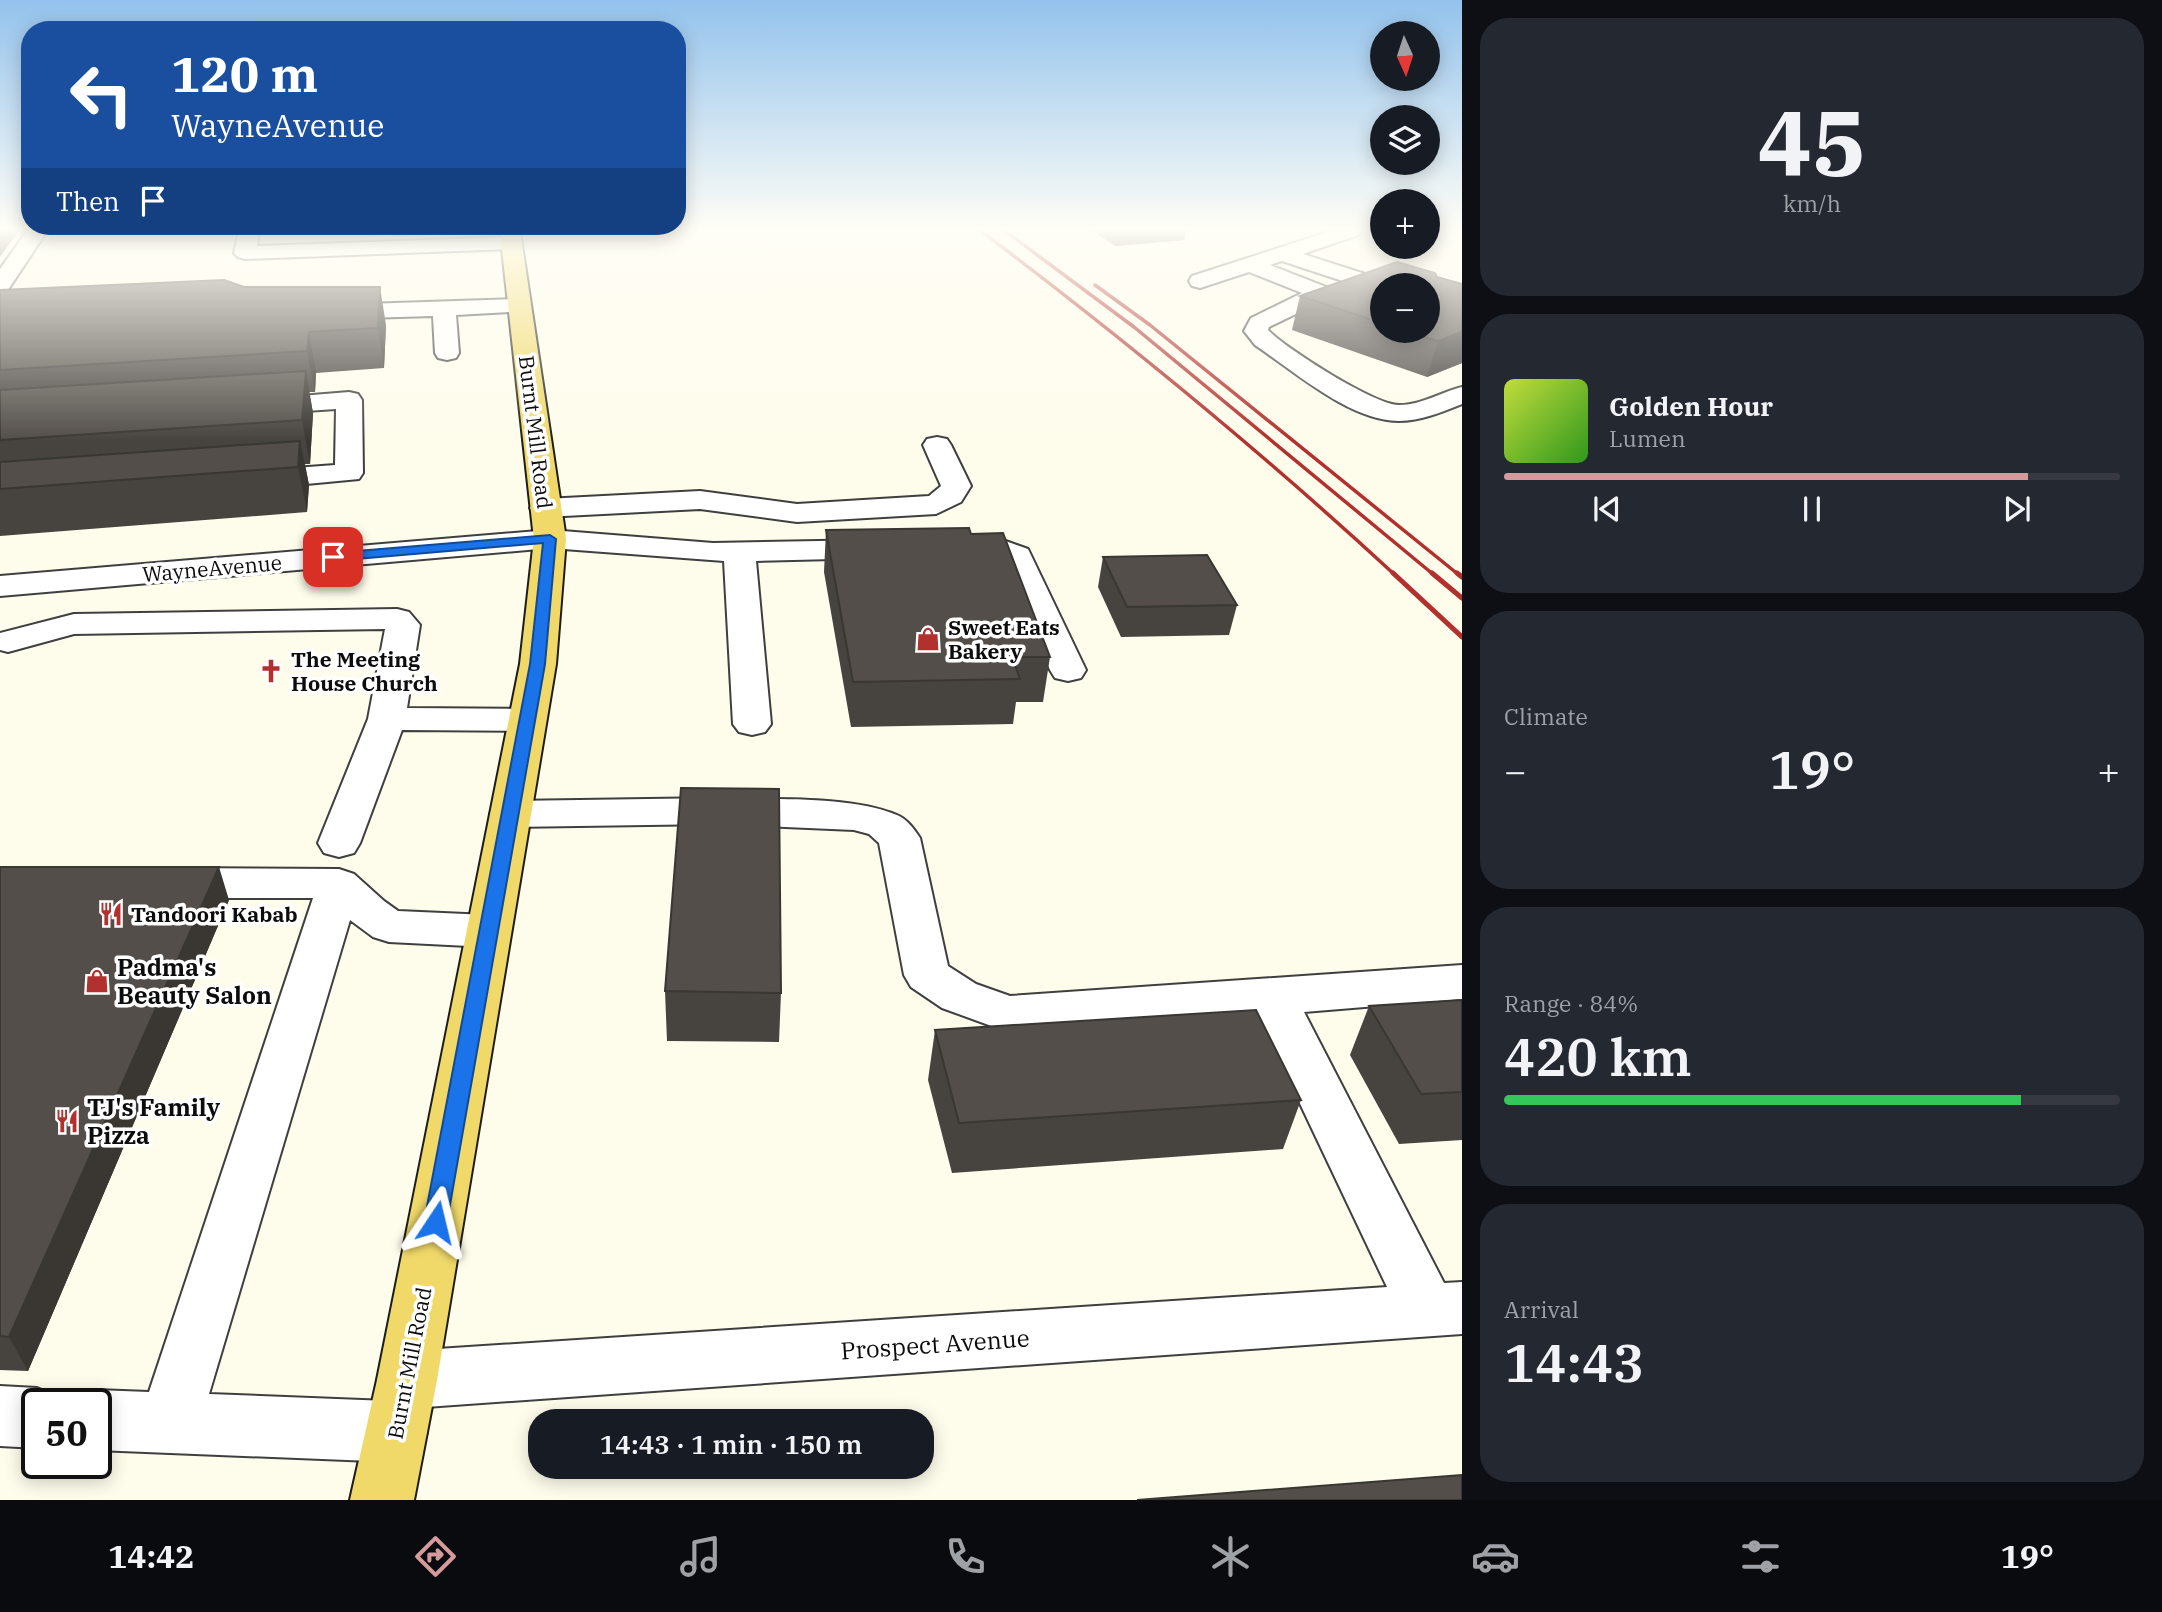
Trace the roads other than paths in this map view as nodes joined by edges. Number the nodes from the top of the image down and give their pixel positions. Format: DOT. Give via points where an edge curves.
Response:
graph roads {
  1 [pos="519,301"];
  2 [pos="1304,301"];
  3 [pos="520,306"];
  4 [pos="444,309"];
  5 [pos="317,311"];
  6 [pos="447,354"];
  7 [pos="1462,395"];
  8 [pos="228,408"];
  9 [pos="937,445"];
  10 [pos="223,482"];
  11 [pos="548,523"];
  12 [pos="739,551"];
  13 [pos="42,582"];
  14 [pos="0,586"];
  15 [pos="4,649"];
  16 [pos="1068,670"];
  17 [pos="387,719"];
  18 [pos="527,720"];
  19 [pos="752,724"];
  20 [pos="510,814"];
  21 [pos="339,864"];
  22 [pos="135,882"];
  23 [pos="488,931"];
  24 [pos="1462,982"];
  25 [pos="1273,997"];
  26 [pos="1445,1310"];
  27 [pos="401,1406"];
  28 [pos="0,1416"];
  29 [pos="21,1417"];
  30 [pos="112,1421"];
  31 [pos="169,1424"];
  32 [pos="382,1500"];
  1 -- 3 [label="main road, Burnt Mill Road"];
  2 -- 7 [label="street" via="1259,323 1256,331 1372,408 1395,413 1420,411"];
  3 -- 4 [label="street"];
  3 -- 11 [label="main road, Burnt Mill Road"];
  4 -- 5 [label="street"];
  4 -- 6 [label="street"];
  8 -- 10 [label="street" via="349,401 349,473"];
  9 -- 11 [label="street" via="956,486 951,496 936,505 797,513 700,500"];
  11 -- 12 [label="street"];
  11 -- 13 [label="street, WayneAvenue"];
  11 -- 18 [label="main road, Burnt Mill Road" via="538,664"];
  12 -- 16 [label="street" via="989,547 1017,556"];
  12 -- 19 [label="street"];
  13 -- 14 [label="street, WayneAvenue"];
  13 -- 15 [label="street"];
  15 -- 17 [label="street" via="49,629 74,624 397,619 403,625"];
  17 -- 18 [label="street"];
  17 -- 21 [label="street"];
  18 -- 20 [label="main road, Burnt Mill Road"];
  20 -- 23 [label="main road, Burnt Mill Road"];
  20 -- 25 [label="street" via="717,811 854,817 884,825 899,838 927,975 959,996 1008,1013"];
  21 -- 22 [label="street"];
  21 -- 23 [label="street" via="368,912 389,926"];
  21 -- 31 [label="street"];
  23 -- 27 [label="main road, Burnt Mill Road"];
  24 -- 25 [label="street"];
  25 -- 26 [label="street"];
  26 -- 27 [label="street, Prospect Avenue"];
  27 -- 31 [label="street, Prospect Avenue"];
  27 -- 32 [label="main road, Burnt Mill Road"];
  28 -- 29 [label="street"];
  30 -- 31 [label="street, Prospect Avenue"];
}
